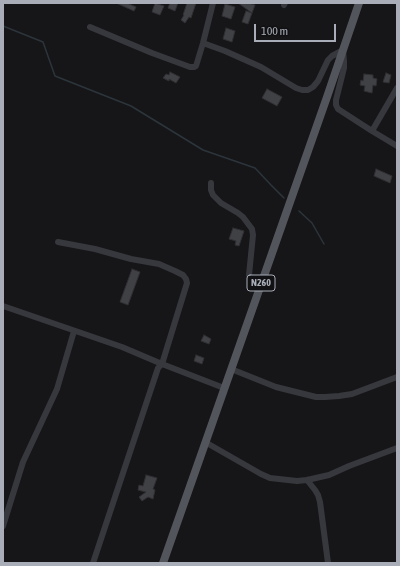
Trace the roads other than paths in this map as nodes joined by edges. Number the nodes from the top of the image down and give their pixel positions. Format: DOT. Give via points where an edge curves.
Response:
graph roads {
  1 [pos="213,3"];
  2 [pos="359,3"];
  3 [pos="90,27"];
  4 [pos="203,43"];
  5 [pos="343,50"];
  6 [pos="397,88"];
  7 [pos="372,131"];
  8 [pos="397,146"];
  9 [pos="211,183"];
  10 [pos="58,242"];
  11 [pos="262,281"];
  12 [pos="3,306"];
  13 [pos="74,331"];
  14 [pos="162,364"];
  15 [pos="231,369"];
  16 [pos="397,377"];
  17 [pos="224,388"];
  18 [pos="205,442"];
  19 [pos="397,448"];
  20 [pos="307,480"];
  21 [pos="3,526"];
  22 [pos="92,563"];
  23 [pos="163,563"];
  24 [pos="328,563"];
  1 -- 4 [label="street"];
  2 -- 5 [label="main road, N260"];
  3 -- 4 [label="street" via="190,67 196,66"];
  4 -- 5 [label="street" via="261,67 302,90 313,87 328,60"];
  5 -- 7 [label="street" via="344,68 336,105 338,109"];
  5 -- 11 [label="main road, N260"];
  6 -- 7 [label="street"];
  7 -- 8 [label="street"];
  9 -- 11 [label="street" via="213,195 243,217 252,230 249,275"];
  10 -- 14 [label="street" via="159,264 183,275 187,283"];
  11 -- 15 [label="main road, N260"];
  12 -- 13 [label="street"];
  13 -- 14 [label="street"];
  13 -- 21 [label="street" via="57,389 23,462"];
  14 -- 17 [label="street"];
  14 -- 22 [label="street" via="158,368"];
  15 -- 16 [label="street" via="276,387 316,397 352,394"];
  15 -- 17 [label="main road, N260"];
  17 -- 18 [label="main road, N260"];
  18 -- 20 [label="street" via="270,478"];
  18 -- 23 [label="main road, N260"];
  19 -- 20 [label="street" via="329,475"];
  20 -- 24 [label="street" via="320,502"];
}
